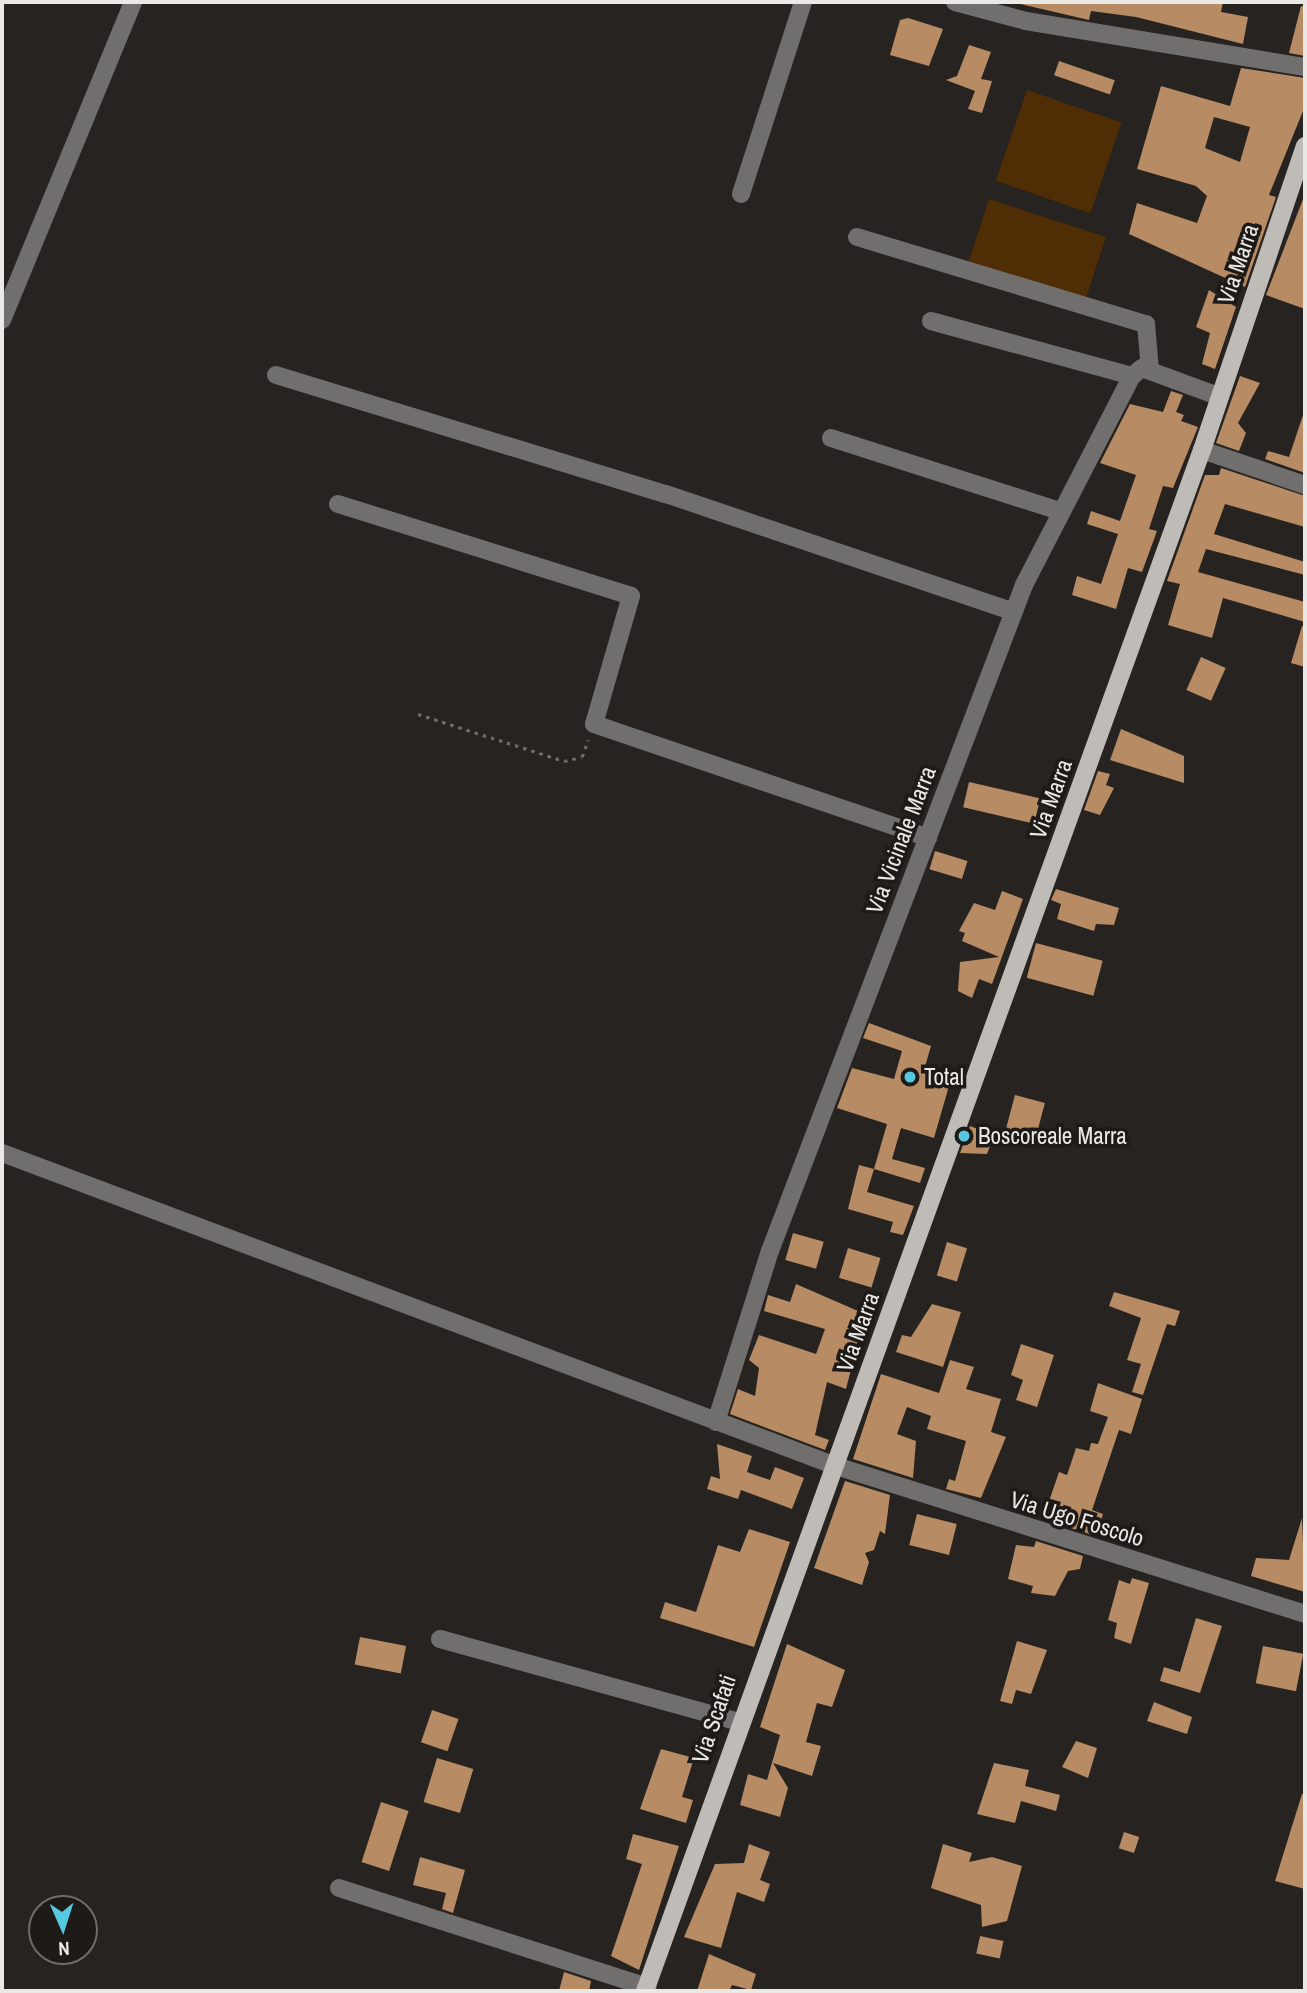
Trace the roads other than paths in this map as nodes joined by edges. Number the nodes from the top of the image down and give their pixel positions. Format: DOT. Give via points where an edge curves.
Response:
graph roads {
  1 [pos="133,2"];
  2 [pos="803,2"];
  3 [pos="955,2"];
  4 [pos="1305,67"];
  5 [pos="1305,146"];
  6 [pos="741,194"];
  7 [pos="857,237"];
  8 [pos="2,320"];
  9 [pos="932,321"];
  10 [pos="1150,371"];
  11 [pos="276,374"];
  12 [pos="1132,376"];
  13 [pos="1218,396"];
  14 [pos="831,439"];
  15 [pos="1202,450"];
  16 [pos="1305,485"];
  17 [pos="338,504"];
  18 [pos="1060,511"];
  19 [pos="1014,612"];
  20 [pos="928,838"];
  21 [pos="2,1153"];
  22 [pos="716,1422"];
  23 [pos="836,1466"];
  24 [pos="1305,1614"];
  25 [pos="440,1639"];
  26 [pos="740,1722"];
  27 [pos="339,1888"];
  28 [pos="646,1989"];
  1 -- 8 [label="street"];
  2 -- 6 [label="street"];
  3 -- 4 [label="street" via="1038,23"];
  5 -- 13 [label="main road, Via Marra"];
  7 -- 10 [label="street" via="1146,324"];
  9 -- 12 [label="street"];
  10 -- 12 [label="street" via="1142,368"];
  10 -- 13 [label="street"];
  11 -- 19 [label="street" via="666,494"];
  12 -- 18 [label="street, Via Vicinale Marra"];
  13 -- 15 [label="main road, Via Marra"];
  14 -- 18 [label="street"];
  15 -- 16 [label="street"];
  15 -- 23 [label="main road, Via Marra"];
  17 -- 20 [label="street" via="631,596 594,724"];
  18 -- 19 [label="street, Via Vicinale Marra"];
  19 -- 20 [label="street, Via Vicinale Marra"];
  20 -- 22 [label="street, Via Vicinale Marra" via="769,1251"];
  21 -- 22 [label="street, Via Ugo Foscolo"];
  22 -- 23 [label="street, Via Ugo Foscolo"];
  23 -- 24 [label="street, Via Ugo Foscolo"];
  23 -- 26 [label="main road, Via Scafati"];
  25 -- 26 [label="street"];
  26 -- 28 [label="main road, Via Scafati"];
  27 -- 28 [label="street"];
}
